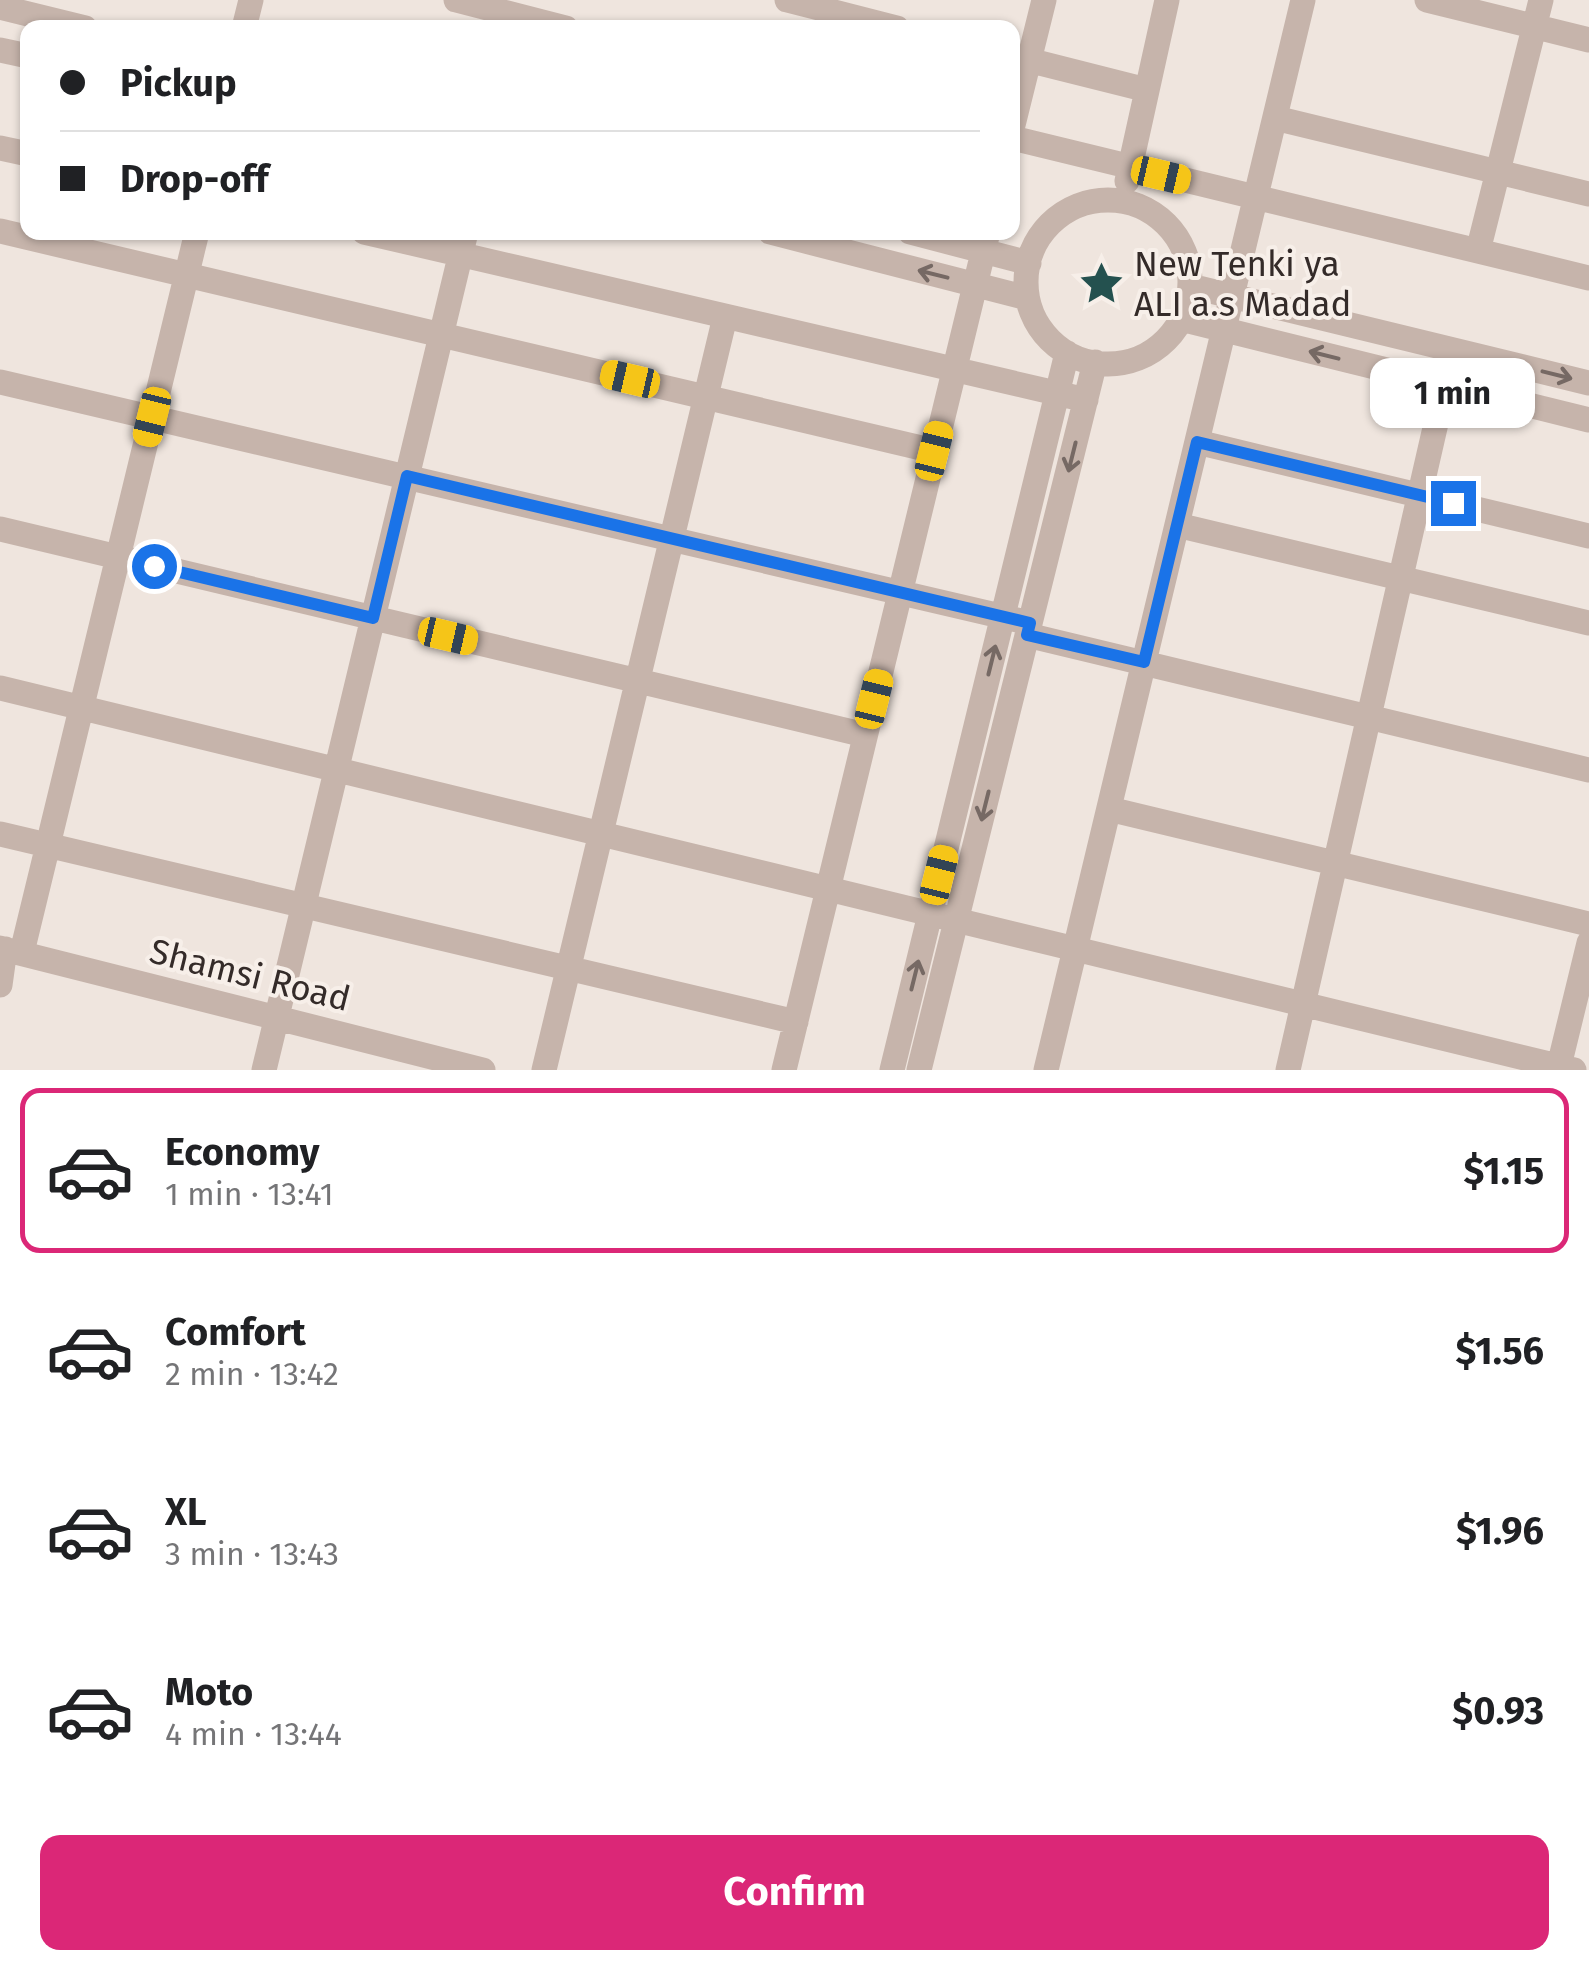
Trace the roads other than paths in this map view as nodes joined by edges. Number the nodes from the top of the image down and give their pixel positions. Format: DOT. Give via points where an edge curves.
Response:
graph roads {
  1 [pos="456,0"];
  2 [pos="1044,0"];
  3 [pos="1167,0"];
  4 [pos="1303,0"];
  5 [pos="1427,0"];
  6 [pos="1540,0"];
  7 [pos="2,4"];
  8 [pos="794,8"];
  9 [pos="518,14"];
  10 [pos="57,20"];
  11 [pos="856,20"];
  12 [pos="1534,26"];
  13 [pos="1589,40"];
  14 [pos="1021,58"];
  15 [pos="1147,90"];
  16 [pos="1275,118"];
  17 [pos="1020,140"];
  18 [pos="1129,168"];
  19 [pos="1498,172"];
  20 [pos="1589,194"];
  21 [pos="1255,198"];
  22 [pos="1122,200"];
  23 [pos="38,240"];
  24 [pos="195,240"];
  25 [pos="430,240"];
  26 [pos="801,240"];
  27 [pos="985,242"];
  28 [pos="463,244"];
  29 [pos="1478,251"];
  30 [pos="1028,263"];
  31 [pos="187,275"];
  32 [pos="1589,278"];
  33 [pos="974,285"];
  34 [pos="1190,286"];
  35 [pos="1232,296"];
  36 [pos="1027,298"];
  37 [pos="726,317"];
  38 [pos="1180,319"];
  39 [pos="1224,330"];
  40 [pos="441,335"];
  41 [pos="1067,353"];
  42 [pos="1095,362"];
  43 [pos="954,370"];
  44 [pos="0,382"];
  45 [pos="1589,383"];
  46 [pos="1444,384"];
  47 [pos="1057,394"];
  48 [pos="706,397"];
  49 [pos="1086,400"];
  50 [pos="152,417"];
  51 [pos="1589,420"];
  52 [pos="1197,442"];
  53 [pos="934,451"];
  54 [pos="407,476"];
  55 [pos="1420,495"];
  56 [pos="1177,524"];
  57 [pos="0,529"];
  58 [pos="1589,536"];
  59 [pos="672,538"];
  60 [pos="118,557"];
  61 [pos="1401,578"];
  62 [pos="900,592"];
  63 [pos="1002,616"];
  64 [pos="373,618"];
  65 [pos="1589,623"];
  66 [pos="1029,629"];
  67 [pos="1144,662"];
  68 [pos="638,681"];
  69 [pos="0,688"];
  70 [pos="81,707"];
  71 [pos="1369,717"];
  72 [pos="865,735"];
  73 [pos="336,769"];
  74 [pos="1589,770"];
  75 [pos="1109,810"];
  76 [pos="601,833"];
  77 [pos="0,834"];
  78 [pos="48,845"];
  79 [pos="1335,864"];
  80 [pos="828,889"];
  81 [pos="304,905"];
  82 [pos="930,912"];
  83 [pos="957,918"];
  84 [pos="1589,924"];
  85 [pos="1589,942"];
  86 [pos="1075,949"];
  87 [pos="9,950"];
  88 [pos="568,968"];
  89 [pos="0,985"];
  90 [pos="1302,1004"];
  91 [pos="276,1019"];
  92 [pos="796,1022"];
  93 [pos="1564,1069"];
  94 [pos="264,1070"];
  95 [pos="483,1070"];
  96 [pos="544,1070"];
  97 [pos="784,1070"];
  98 [pos="892,1070"];
  99 [pos="919,1070"];
  100 [pos="1046,1070"];
  101 [pos="1288,1070"];
  1 -- 9 [label="street"];
  2 -- 14 [label="street"];
  3 -- 15 [label="street"];
  4 -- 16 [label="street"];
  5 -- 12 [label="street"];
  6 -- 12 [label="street"];
  7 -- 10 [label="street"];
  8 -- 11 [label="street"];
  12 -- 13 [label="street"];
  12 -- 19 [label="street"];
  14 -- 15 [label="street"];
  15 -- 18 [label="street"];
  16 -- 19 [label="street"];
  16 -- 21 [label="street"];
  17 -- 18 [label="street"];
  18 -- 21 [label="street"];
  18 -- 22 [label="street"];
  19 -- 20 [label="street"];
  19 -- 29 [label="street"];
  21 -- 29 [label="street"];
  21 -- 35 [label="street"];
  22 -- 30 [label="street" via="1076,206 1052,222"];
  22 -- 34 [label="street" via="1157,217 1176,236"];
  23 -- 31 [label="street"];
  24 -- 31 [label="street"];
  25 -- 28 [label="street"];
  33 -- 26 [label="street, one-way"];
  27 -- 30 [label="street"];
  27 -- 33 [label="street"];
  28 -- 37 [label="street"];
  28 -- 40 [label="street"];
  29 -- 32 [label="street"];
  30 -- 36 [label="street"];
  31 -- 40 [label="street"];
  31 -- 50 [label="street"];
  33 -- 36 [label="street"];
  33 -- 43 [label="street"];
  34 -- 35 [label="street"];
  34 -- 38 [label="street"];
  35 -- 39 [label="street"];
  35 -- 45 [label="street, one-way"];
  36 -- 41 [label="street" via="1036,323"];
  37 -- 43 [label="street"];
  37 -- 48 [label="street"];
  38 -- 39 [label="street"];
  38 -- 42 [label="street" via="1152,352 1127,362"];
  46 -- 39 [label="street, one-way"];
  39 -- 52 [label="street"];
  40 -- 48 [label="street"];
  40 -- 54 [label="street"];
  41 -- 42 [label="street"];
  41 -- 47 [label="street"];
  42 -- 49 [label="street"];
  43 -- 47 [label="street"];
  43 -- 53 [label="street"];
  44 -- 50 [label="street"];
  46 -- 51 [label="street"];
  46 -- 55 [label="street"];
  47 -- 49 [label="street"];
  47 -- 63 [label="street"];
  48 -- 53 [label="street"];
  48 -- 59 [label="street"];
  49 -- 66 [label="street, one-way"];
  50 -- 54 [label="street"];
  50 -- 60 [label="street"];
  52 -- 55 [label="street"];
  52 -- 56 [label="street"];
  53 -- 62 [label="street"];
  54 -- 59 [label="street"];
  54 -- 64 [label="street"];
  55 -- 58 [label="street"];
  55 -- 61 [label="street"];
  56 -- 61 [label="street"];
  56 -- 67 [label="street"];
  57 -- 60 [label="street"];
  59 -- 62 [label="street"];
  59 -- 68 [label="street"];
  60 -- 64 [label="street"];
  60 -- 70 [label="street"];
  61 -- 65 [label="street"];
  61 -- 71 [label="street"];
  62 -- 63 [label="street"];
  62 -- 72 [label="street"];
  63 -- 66 [label="street"];
  82 -- 63 [label="street, one-way"];
  64 -- 68 [label="street"];
  64 -- 73 [label="street"];
  66 -- 67 [label="street"];
  66 -- 83 [label="street, one-way"];
  67 -- 71 [label="street"];
  67 -- 75 [label="street"];
  68 -- 72 [label="street"];
  68 -- 76 [label="street"];
  69 -- 70 [label="street"];
  70 -- 73 [label="street"];
  70 -- 78 [label="street"];
  71 -- 74 [label="street"];
  71 -- 79 [label="street"];
  72 -- 80 [label="street"];
  73 -- 76 [label="street"];
  73 -- 81 [label="street"];
  75 -- 79 [label="street"];
  75 -- 86 [label="street"];
  76 -- 80 [label="street"];
  76 -- 88 [label="street"];
  77 -- 78 [label="street"];
  78 -- 81 [label="street"];
  78 -- 87 [label="street"];
  79 -- 84 [label="street"];
  79 -- 90 [label="street"];
  80 -- 82 [label="street"];
  80 -- 92 [label="street"];
  81 -- 88 [label="street"];
  81 -- 91 [label="street"];
  82 -- 83 [label="street"];
  98 -- 82 [label="street, one-way"];
  83 -- 86 [label="street"];
  83 -- 99 [label="street"];
  85 -- 93 [label="street"];
  86 -- 90 [label="street"];
  86 -- 100 [label="street"];
  87 -- 89 [label="street"];
  87 -- 91 [label="street, Shamsi Road"];
  88 -- 92 [label="street"];
  88 -- 96 [label="street"];
  90 -- 93 [label="street"];
  90 -- 101 [label="street"];
  91 -- 94 [label="street"];
  91 -- 95 [label="street, Shamsi Road"];
  92 -- 97 [label="street"];
}
